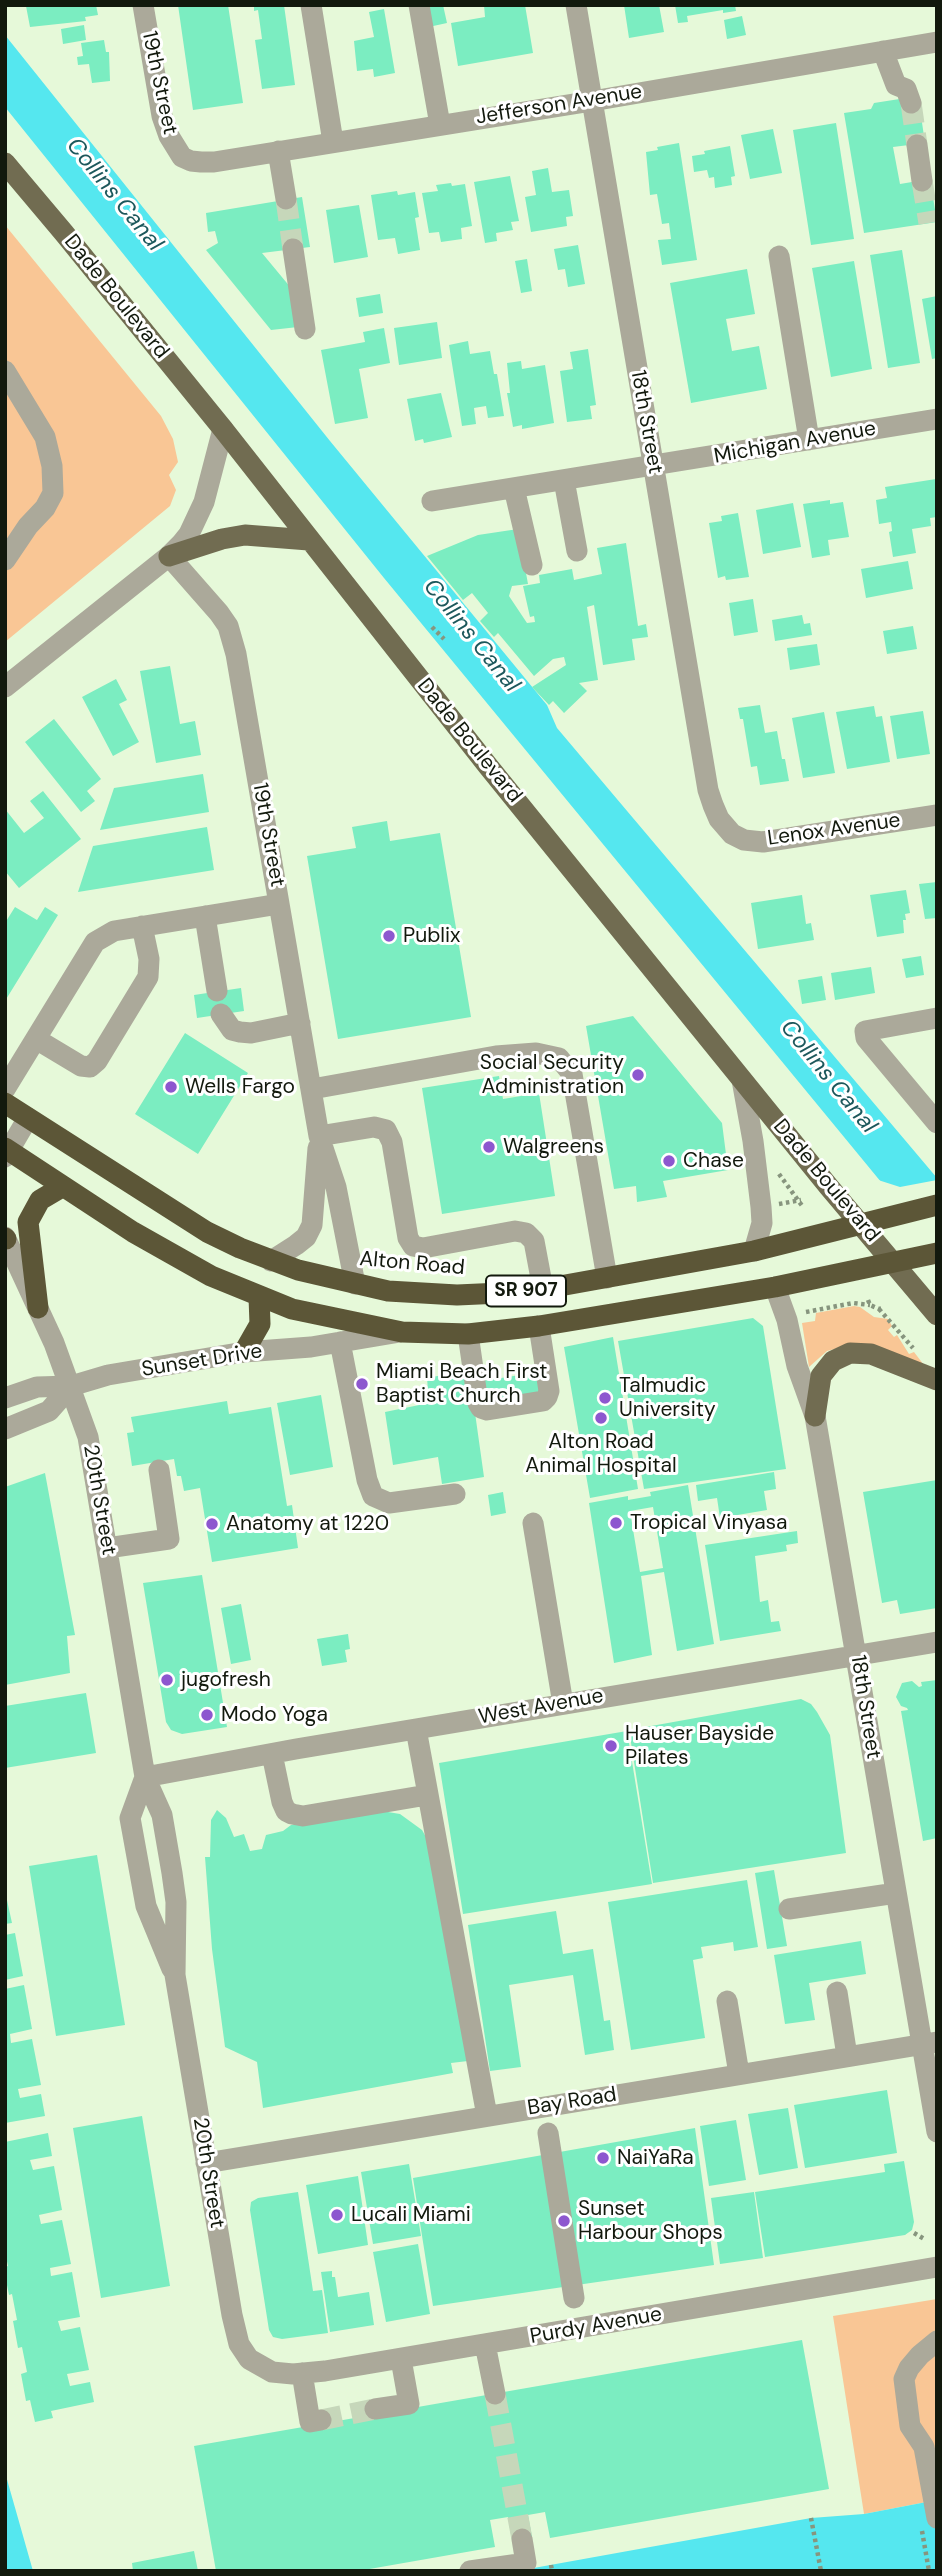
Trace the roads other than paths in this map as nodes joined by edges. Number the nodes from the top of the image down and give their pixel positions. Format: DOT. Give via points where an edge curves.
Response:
graph roads {
  1 [pos="143,5"];
  2 [pos="311,5"];
  3 [pos="419,5"];
  4 [pos="576,5"];
  5 [pos="937,42"];
  6 [pos="883,51"];
  7 [pos="592,101"];
  8 [pos="911,103"];
  9 [pos="440,125"];
  10 [pos="333,142"];
  11 [pos="917,145"];
  12 [pos="278,151"];
  13 [pos="182,157"];
  14 [pos="5,163"];
  15 [pos="922,180"];
  16 [pos="286,200"];
  17 [pos="293,249"];
  18 [pos="779,256"];
  19 [pos="305,329"];
  20 [pos="5,371"];
  21 [pos="937,419"];
  22 [pos="223,429"];
  23 [pos="809,440"];
  24 [pos="654,467"];
  25 [pos="564,480"];
  26 [pos="514,488"];
  27 [pos="432,501"];
  28 [pos="309,540"];
  29 [pos="577,551"];
  30 [pos="169,556"];
  31 [pos="5,560"];
  32 [pos="532,565"];
  33 [pos="5,687"];
  34 [pos="937,815"];
  35 [pos="732,834"];
  36 [pos="279,904"];
  37 [pos="205,916"];
  38 [pos="142,926"];
  39 [pos="217,991"];
  40 [pos="221,1014"];
  41 [pos="937,1018"];
  42 [pos="300,1023"];
  43 [pos="36,1039"];
  44 [pos="742,1080"];
  45 [pos="5,1089"];
  46 [pos="312,1089"];
  47 [pos="5,1103"];
  48 [pos="28,1118"];
  49 [pos="937,1123"];
  50 [pos="319,1136"];
  51 [pos="6,1152"];
  52 [pos="62,1187"];
  53 [pos="937,1205"];
  54 [pos="860,1223"];
  55 [pos="6,1238"];
  56 [pos="754,1251"];
  57 [pos="935,1253"];
  58 [pos="271,1261"];
  59 [pos="893,1263"];
  60 [pos="607,1278"];
  61 [pos="355,1284"];
  62 [pos="775,1287"];
  63 [pos="543,1289"];
  64 [pos="259,1297"];
  65 [pos="38,1308"];
  66 [pos="937,1315"];
  67 [pos="539,1326"];
  68 [pos="402,1332"];
  69 [pos="468,1334"];
  70 [pos="340,1342"];
  71 [pos="244,1352"];
  72 [pos="937,1380"];
  73 [pos="71,1386"];
  74 [pos="5,1398"];
  75 [pos="816,1416"];
  76 [pos="5,1429"];
  77 [pos="159,1470"];
  78 [pos="455,1494"];
  79 [pos="533,1523"];
  80 [pos="107,1548"];
  81 [pos="937,1642"];
  82 [pos="856,1655"];
  83 [pos="563,1703"];
  84 [pos="416,1729"];
  85 [pos="272,1754"];
  86 [pos="145,1777"];
  87 [pos="427,1795"];
  88 [pos="896,1893"];
  89 [pos="789,1909"];
  90 [pos="175,1975"];
  91 [pos="836,1992"];
  92 [pos="727,2001"];
  93 [pos="929,2043"];
  94 [pos="848,2056"];
  95 [pos="738,2074"];
  96 [pos="488,2116"];
  97 [pos="937,2132"];
  98 [pos="548,2133"];
  99 [pos="206,2163"];
  100 [pos="937,2267"];
  101 [pos="574,2298"];
  102 [pos="937,2341"];
  103 [pos="485,2344"];
  104 [pos="401,2358"];
  105 [pos="256,2365"];
  106 [pos="302,2373"];
  107 [pos="495,2394"];
  108 [pos="375,2409"];
  109 [pos="321,2420"];
  110 [pos="931,2452"];
  111 [pos="937,2518"];
  112 [pos="522,2539"];
  113 [pos="470,2571"];
  1 -- 13 [label="street, 19th Street" via="162,116"];
  2 -- 10 [label="street"];
  3 -- 9 [label="street"];
  4 -- 7 [label="street, 18th Street"];
  5 -- 6 [label="street, Jefferson Avenue"];
  6 -- 7 [label="street, Jefferson Avenue"];
  6 -- 8 [label="street" via="896,85 906,89"];
  7 -- 9 [label="street, Jefferson Avenue"];
  7 -- 24 [label="street, 18th Street"];
  9 -- 10 [label="street, Jefferson Avenue"];
  10 -- 12 [label="street, Jefferson Avenue"];
  11 -- 15 [label="street"];
  12 -- 13 [label="street, Jefferson Avenue" via="214,162"];
  12 -- 16 [label="street"];
  14 -- 22 [label="main road, Dade Boulevard"];
  17 -- 19 [label="street"];
  18 -- 23 [label="street"];
  20 -- 31 [label="street" via="45,437 53,493"];
  21 -- 23 [label="street, Michigan Avenue"];
  22 -- 28 [label="main road, Dade Boulevard"];
  22 -- 30 [label="street" via="204,502 189,534"];
  23 -- 24 [label="street, Michigan Avenue"];
  24 -- 25 [label="street, Michigan Avenue"];
  24 -- 35 [label="street, 18th Street" via="708,790 719,819"];
  25 -- 26 [label="street, Michigan Avenue"];
  25 -- 29 [label="street"];
  26 -- 27 [label="street, Michigan Avenue"];
  26 -- 32 [label="street"];
  28 -- 30 [label="main road" via="245,535"];
  28 -- 44 [label="main road, Dade Boulevard"];
  30 -- 33 [label="street"];
  30 -- 36 [label="street, 19th Street" via="228,626"];
  34 -- 35 [label="street, Lenox Avenue" via="763,842"];
  36 -- 37 [label="street"];
  36 -- 42 [label="street, 19th Street"];
  37 -- 38 [label="street"];
  37 -- 39 [label="street"];
  38 -- 43 [label="street" via="114,931 95,942"];
  38 -- 43 [label="street" via="148,977 97,1061 90,1068 81,1066"];
  40 -- 42 [label="street" via="225,1024 240,1032"];
  41 -- 49 [label="street" via="865,1031 866,1038"];
  42 -- 46 [label="street, 19th Street"];
  43 -- 45 [label="street"];
  44 -- 54 [label="main road, Dade Boulevard"];
  44 -- 56 [label="street" via="761,1207 762,1223"];
  46 -- 50 [label="street, 19th Street"];
  46 -- 60 [label="street" via="496,1056 536,1053 559,1058 572,1074"];
  47 -- 48 [label="highway, Alton Road / SR 907"];
  48 -- 51 [label="street"];
  48 -- 58 [label="highway, Alton Road / SR 907" via="197,1226"];
  50 -- 58 [label="street, 19th Street" via="312,1225 306,1237"];
  50 -- 61 [label="street, 19th Street" via="337,1186"];
  50 -- 63 [label="street" via="374,1127 386,1130 408,1238 414,1246 526,1233 534,1241"];
  51 -- 52 [label="highway, SR 907"];
  52 -- 64 [label="highway, SR 907" via="176,1258"];
  52 -- 65 [label="highway" via="40,1200 28,1222"];
  53 -- 54 [label="highway, Alton Road / SR 907"];
  54 -- 56 [label="highway, Alton Road / SR 907"];
  54 -- 59 [label="main road, Dade Boulevard"];
  55 -- 65 [label="street, 20th Street"];
  56 -- 60 [label="highway, Alton Road / SR 907"];
  57 -- 59 [label="highway, SR 907"];
  58 -- 61 [label="highway, Alton Road / SR 907"];
  59 -- 62 [label="highway, SR 907"];
  59 -- 66 [label="main road, Dade Boulevard"];
  60 -- 63 [label="highway, Alton Road / SR 907"];
  61 -- 63 [label="highway, Alton Road / SR 907" via="457,1295"];
  62 -- 67 [label="highway, SR 907"];
  62 -- 75 [label="street, 18th Street"];
  64 -- 68 [label="highway, SR 907"];
  64 -- 71 [label="highway" via="260,1324"];
  65 -- 73 [label="street, 20th Street"];
  67 -- 69 [label="highway, SR 907"];
  67 -- 69 [label="street" via="547,1397 487,1410 478,1403"];
  68 -- 69 [label="highway, SR 907"];
  68 -- 70 [label="street, Sunset Drive"];
  70 -- 71 [label="street, Sunset Drive"];
  70 -- 78 [label="street" via="373,1496 389,1503"];
  71 -- 73 [label="street, Sunset Drive"];
  72 -- 75 [label="main road" via="871,1354 850,1353 833,1361 821,1377"];
  73 -- 74 [label="street, Sunset Drive" via="37,1387"];
  73 -- 76 [label="street" via="50,1411"];
  73 -- 80 [label="street, 20th Street" via="88,1437"];
  75 -- 82 [label="street, 18th Street"];
  77 -- 80 [label="street" via="169,1539"];
  79 -- 83 [label="street"];
  80 -- 86 [label="street, 20th Street"];
  81 -- 82 [label="street, West Avenue"];
  82 -- 83 [label="street, West Avenue"];
  82 -- 88 [label="street, 18th Street"];
  83 -- 84 [label="street, West Avenue"];
  84 -- 85 [label="street, West Avenue"];
  84 -- 87 [label="street"];
  85 -- 86 [label="street, West Avenue"];
  85 -- 87 [label="street" via="282,1801 292,1814 303,1816"];
  86 -- 90 [label="street, 20th Street" via="162,1815 172,1873"];
  86 -- 90 [label="street, 20th Street" via="130,1818 146,1906"];
  87 -- 96 [label="street"];
  88 -- 89 [label="street"];
  88 -- 93 [label="street, 18th Street"];
  90 -- 99 [label="street, 20th Street"];
  91 -- 94 [label="street"];
  92 -- 95 [label="street"];
  93 -- 94 [label="street, Bay Road"];
  93 -- 97 [label="street, 18th Street"];
  94 -- 95 [label="street, Bay Road"];
  95 -- 96 [label="street, Bay Road"];
  96 -- 99 [label="street, Bay Road"];
  98 -- 101 [label="street"];
  99 -- 105 [label="street, 20th Street" via="236,2336"];
  100 -- 103 [label="street, Purdy Avenue"];
  102 -- 110 [label="street" via="920,2355 904,2379 911,2426"];
  103 -- 104 [label="street, Purdy Avenue"];
  103 -- 107 [label="street"];
  104 -- 106 [label="street, Purdy Avenue"];
  104 -- 108 [label="street" via="409,2403"];
  105 -- 106 [label="street, Purdy Avenue" via="272,2372"];
  106 -- 109 [label="street" via="310,2421"];
  110 -- 111 [label="street"];
  112 -- 113 [label="street" via="526,2563"];
}
